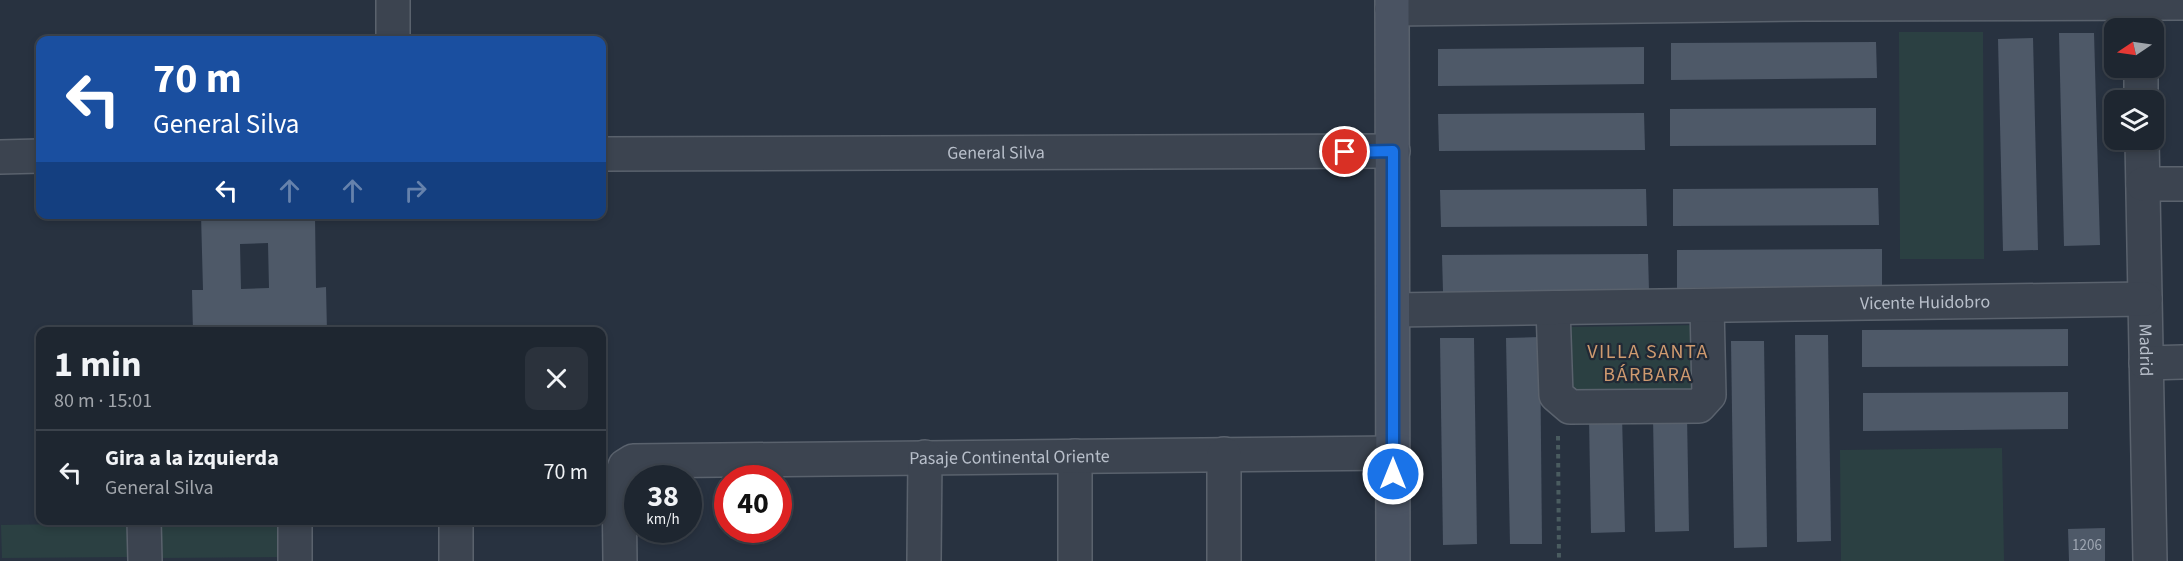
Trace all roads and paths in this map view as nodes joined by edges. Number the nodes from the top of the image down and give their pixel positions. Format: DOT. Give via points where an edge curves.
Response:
graph roads {
  1 [pos="393,0"];
  2 [pos="2079,1"];
  3 [pos="2183,3"];
  4 [pos="1392,5"];
  5 [pos="2140,16"];
  6 [pos="393,36"];
  7 [pos="2142,150"];
  8 [pos="1393,151"];
  9 [pos="606,154"];
  10 [pos="36,156"];
  11 [pos="0,157"];
  12 [pos="2143,184"];
  13 [pos="2183,184"];
  14 [pos="2145,299"];
  15 [pos="1707,306"];
  16 [pos="1553,308"];
  17 [pos="1393,310"];
  18 [pos="2183,362"];
  19 [pos="2146,363"];
  20 [pos="1563,401"];
  21 [pos="1393,453"];
  22 [pos="1224,454"];
  23 [pos="1075,456"];
  24 [pos="924,458"];
  25 [pos="144,525"];
  26 [pos="295,525"];
  27 [pos="456,525"];
  28 [pos="145,561"];
  29 [pos="296,561"];
  30 [pos="456,561"];
  31 [pos="620,561"];
  32 [pos="924,561"];
  33 [pos="1075,561"];
  34 [pos="1224,561"];
  35 [pos="1393,561"];
  36 [pos="1560,561"];
  37 [pos="2150,561"];
  1 -- 6 [label="street"];
  2 -- 4 [label="street"];
  2 -- 5 [label="street"];
  3 -- 5 [label="street"];
  4 -- 8 [label="street"];
  7 -- 12 [label="street, Madrid"];
  8 -- 9 [label="street, General Silva"];
  8 -- 17 [label="street"];
  10 -- 11 [label="street"];
  12 -- 13 [label="street"];
  12 -- 14 [label="street, Madrid"];
  14 -- 15 [label="street, Vicente Huidobro"];
  14 -- 19 [label="street, Madrid"];
  15 -- 16 [label="street, Vicente Huidobro"];
  15 -- 20 [label="street" via="1709,395 1699,406 1570,407"];
  16 -- 17 [label="street, Vicente Huidobro"];
  16 -- 20 [label="street" via="1556,395"];
  17 -- 21 [label="street"];
  18 -- 19 [label="street"];
  19 -- 37 [label="street, Madrid"];
  20 -- 36 [label="path" via="1558,409"];
  21 -- 22 [label="street, Pasaje Continental Oriente"];
  21 -- 35 [label="street"];
  22 -- 23 [label="street, Pasaje Continental Oriente"];
  22 -- 34 [label="street"];
  23 -- 24 [label="street, Pasaje Continental Oriente"];
  23 -- 33 [label="street"];
  24 -- 31 [label="street, Pasaje Continental Oriente" via="642,460 625,466 619,482"];
  24 -- 32 [label="street"];
  25 -- 28 [label="street"];
  26 -- 29 [label="street"];
  27 -- 30 [label="street"];
}
